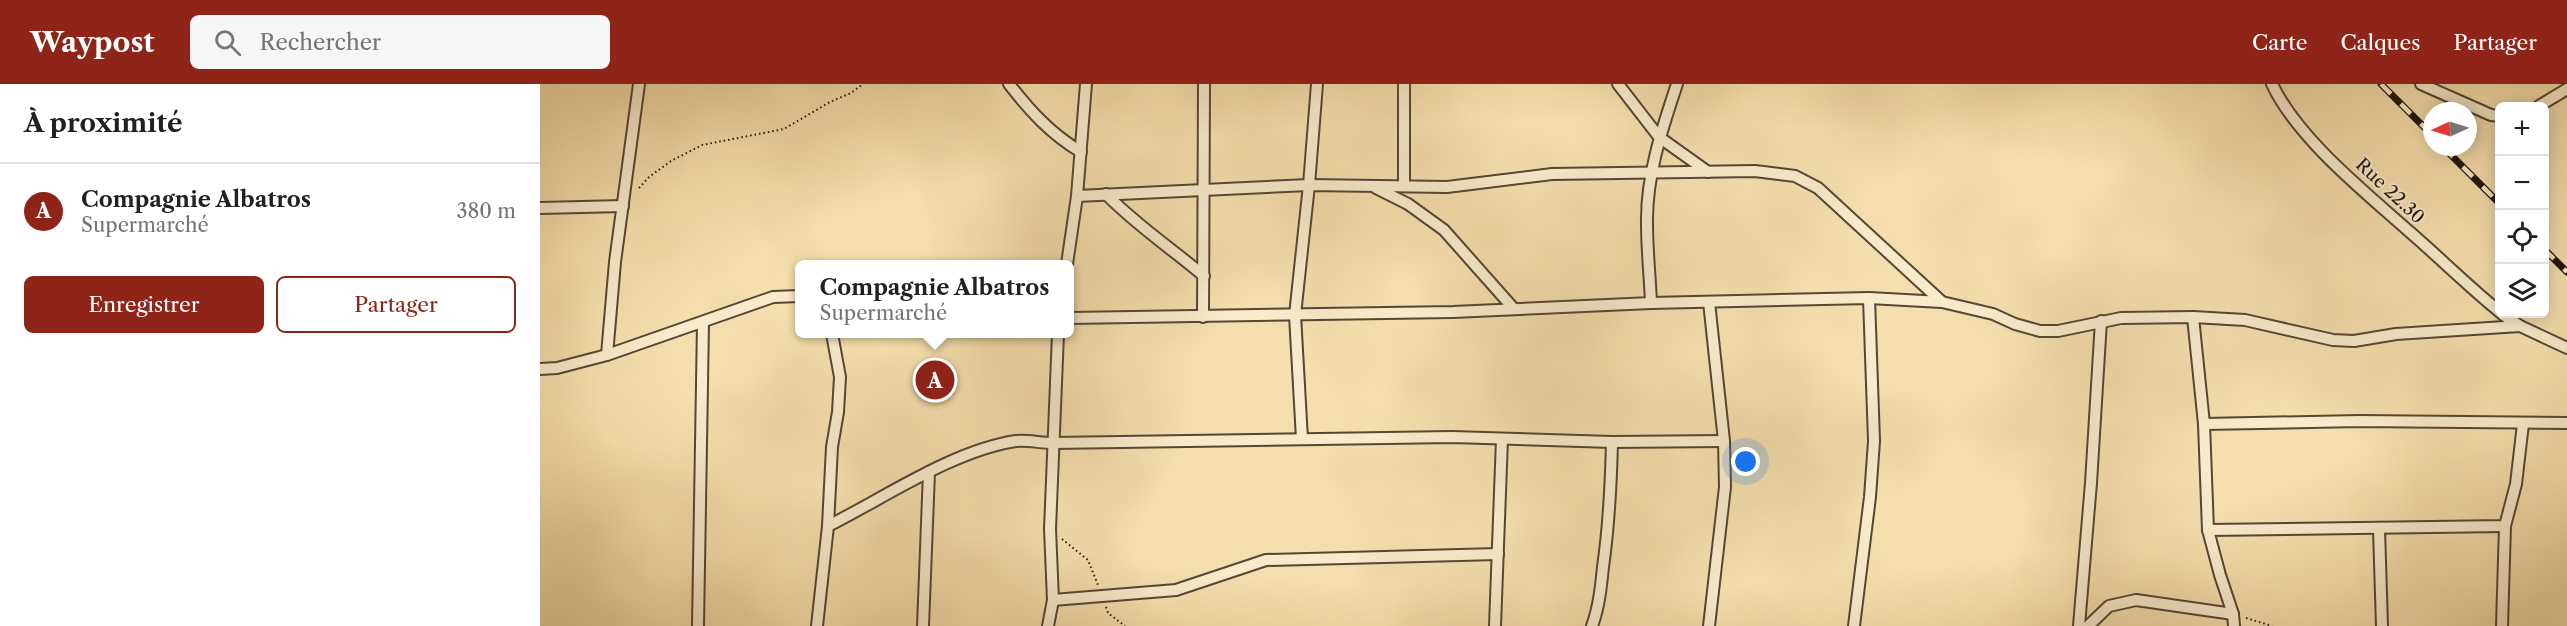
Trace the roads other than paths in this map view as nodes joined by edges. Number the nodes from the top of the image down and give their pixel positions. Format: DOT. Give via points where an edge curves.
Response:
graph roads {
  1 [pos="639,84"];
  2 [pos="1009,84"];
  3 [pos="1086,84"];
  4 [pos="1204,84"];
  5 [pos="1317,84"];
  6 [pos="1404,84"];
  7 [pos="1618,84"];
  8 [pos="1677,84"];
  9 [pos="2272,84"];
  10 [pos="2421,84"];
  11 [pos="2567,89"];
  12 [pos="2546,102"];
  13 [pos="2495,116"];
  14 [pos="1659,137"];
  15 [pos="1081,152"];
  16 [pos="1708,172"];
  17 [pos="1653,173"];
  18 [pos="1309,185"];
  19 [pos="1404,186"];
  20 [pos="1374,187"];
  21 [pos="1203,190"];
  22 [pos="1106,194"];
  23 [pos="1077,196"];
  24 [pos="623,206"];
  25 [pos="540,207"];
  26 [pos="1068,260"];
  27 [pos="1204,276"];
  28 [pos="795,296"];
  29 [pos="1869,298"];
  30 [pos="1709,302"];
  31 [pos="1942,302"];
  32 [pos="1651,303"];
  33 [pos="1514,309"];
  34 [pos="2495,309"];
  35 [pos="1294,315"];
  36 [pos="1203,317"];
  37 [pos="2193,317"];
  38 [pos="1074,318"];
  39 [pos="2508,318"];
  40 [pos="2101,321"];
  41 [pos="703,323"];
  42 [pos="2520,326"];
  43 [pos="833,338"];
  44 [pos="1058,338"];
  45 [pos="2567,348"];
  46 [pos="607,355"];
  47 [pos="540,369"];
  48 [pos="2567,423"];
  49 [pos="2204,424"];
  50 [pos="2523,424"];
  51 [pos="1302,439"];
  52 [pos="1502,439"];
  53 [pos="1724,441"];
  54 [pos="1612,442"];
  55 [pos="1053,443"];
  56 [pos="929,472"];
  57 [pos="828,526"];
  58 [pos="2505,526"];
  59 [pos="2379,529"];
  60 [pos="2208,530"];
  61 [pos="1498,554"];
  62 [pos="1053,600"];
  63 [pos="2233,614"];
  64 [pos="698,626"];
  65 [pos="817,626"];
  66 [pos="923,626"];
  67 [pos="1048,626"];
  68 [pos="1495,626"];
  69 [pos="1592,626"];
  70 [pos="1709,626"];
  71 [pos="1854,626"];
  72 [pos="2079,626"];
  73 [pos="2088,626"];
  74 [pos="2234,626"];
  75 [pos="2382,626"];
  76 [pos="2502,626"];
  1 -- 24 [label="street"];
  2 -- 15 [label="street" via="1058,139"];
  3 -- 15 [label="street"];
  4 -- 21 [label="street"];
  5 -- 18 [label="street"];
  6 -- 19 [label="street"];
  7 -- 14 [label="street"];
  8 -- 14 [label="street"];
  9 -- 34 [label="street, Rue 22.30" via="2303,132"];
  10 -- 13 [label="street"];
  11 -- 12 [label="street"];
  14 -- 16 [label="street"];
  14 -- 17 [label="street"];
  15 -- 23 [label="street"];
  16 -- 17 [label="street"];
  16 -- 31 [label="street" via="1755,171 1795,176 1818,188"];
  17 -- 19 [label="street" via="1552,174 1471,186"];
  17 -- 32 [label="street" via="1647,223"];
  18 -- 20 [label="street"];
  18 -- 21 [label="street"];
  18 -- 35 [label="street"];
  19 -- 20 [label="street"];
  20 -- 33 [label="street" via="1408,204 1444,230"];
  21 -- 22 [label="street"];
  21 -- 27 [label="street"];
  22 -- 23 [label="street"];
  22 -- 27 [label="street" via="1131,220"];
  23 -- 26 [label="street"];
  24 -- 25 [label="street"];
  24 -- 46 [label="street"];
  27 -- 36 [label="street"];
  28 -- 41 [label="street" via="773,297"];
  29 -- 30 [label="street"];
  29 -- 31 [label="street"];
  29 -- 71 [label="street" via="1874,441"];
  30 -- 32 [label="street"];
  30 -- 53 [label="street"];
  31 -- 40 [label="street" via="2040,331"];
  32 -- 33 [label="street"];
  33 -- 35 [label="street"];
  35 -- 36 [label="street"];
  35 -- 51 [label="street"];
  36 -- 38 [label="street"];
  37 -- 40 [label="street"];
  37 -- 42 [label="street" via="2245,320 2354,341 2396,334"];
  37 -- 49 [label="street"];
  39 -- 42 [label="street, Rue 22.30"];
  40 -- 72 [label="street"];
  41 -- 46 [label="street"];
  41 -- 64 [label="street"];
  42 -- 45 [label="street, Rue 22.30"];
  43 -- 57 [label="street" via="840,377"];
  44 -- 55 [label="street"];
  46 -- 47 [label="street"];
  48 -- 50 [label="street"];
  49 -- 50 [label="street"];
  49 -- 60 [label="street"];
  50 -- 58 [label="street" via="2516,483"];
  51 -- 52 [label="street"];
  51 -- 55 [label="street"];
  52 -- 54 [label="street"];
  52 -- 61 [label="street"];
  53 -- 54 [label="street"];
  53 -- 70 [label="street" via="1725,487"];
  54 -- 69 [label="street" via="1606,542"];
  55 -- 56 [label="street" via="1018,441 995,446"];
  55 -- 62 [label="street"];
  56 -- 57 [label="street"];
  56 -- 66 [label="street"];
  57 -- 65 [label="street"];
  58 -- 59 [label="street"];
  58 -- 76 [label="street"];
  59 -- 60 [label="street"];
  59 -- 75 [label="street"];
  60 -- 63 [label="street"];
  61 -- 62 [label="street" via="1266,560 1176,590"];
  61 -- 68 [label="street"];
  62 -- 67 [label="street"];
  63 -- 73 [label="street" via="2136,600 2109,606"];
  63 -- 74 [label="street"];
}
